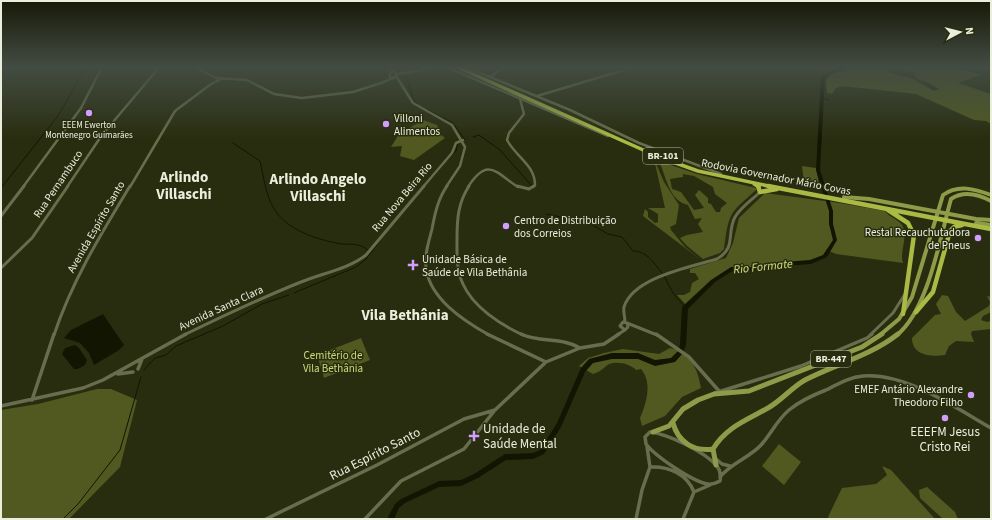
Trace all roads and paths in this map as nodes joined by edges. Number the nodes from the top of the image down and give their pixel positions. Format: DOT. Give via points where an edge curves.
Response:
graph roads {
  1 [pos="89,91"];
  2 [pos="139,91"];
  3 [pos="201,91"];
  4 [pos="270,91"];
  5 [pos="356,91"];
  6 [pos="406,91"];
  7 [pos="502,91"];
  8 [pos="512,91"];
  9 [pos="516,91"];
  10 [pos="526,91"];
  11 [pos="553,91"];
  12 [pos="537,96"];
  13 [pos="520,99"];
  14 [pos="569,113"];
  15 [pos="560,117"];
  16 [pos="462,140"];
  17 [pos="621,140"];
  18 [pos="710,174"];
  19 [pos="721,174"];
  20 [pos="789,189"];
  21 [pos="760,192"];
  22 [pos="816,193"];
  23 [pos="991,195"];
  24 [pos="837,198"];
  25 [pos="844,198"];
  26 [pos="991,201"];
  27 [pos="875,206"];
  28 [pos="1,216"];
  29 [pos="991,220"];
  30 [pos="974,224"];
  31 [pos="990,227"];
  32 [pos="353,265"];
  33 [pos="1,268"];
  34 [pos="908,287"];
  35 [pos="916,312"];
  36 [pos="903,314"];
  37 [pos="626,325"];
  38 [pos="619,334"];
  39 [pos="580,348"];
  40 [pos="143,358"];
  41 [pos="546,362"];
  42 [pos="138,369"];
  43 [pos="133,372"];
  44 [pos="115,374"];
  45 [pos="719,391"];
  46 [pos="714,394"];
  47 [pos="32,400"];
  48 [pos="1,406"];
  49 [pos="491,413"];
  50 [pos="673,423"];
  51 [pos="991,428"];
  52 [pos="653,432"];
  53 [pos="646,446"];
  54 [pos="713,449"];
  55 [pos="714,457"];
  56 [pos="716,465"];
  57 [pos="732,466"];
  58 [pos="650,468"];
  59 [pos="720,477"];
  60 [pos="716,484"];
  61 [pos="694,492"];
  62 [pos="266,519"];
  63 [pos="365,519"];
  64 [pos="636,519"];
  65 [pos="683,519"];
  1 -- 28 [label="street" via="78,113"];
  2 -- 33 [label="street, Rua Pernambuco" via="102,135 32,238"];
  3 -- 47 [label="street, Avenida Espírito Santo" via="175,111 80,271 59,316"];
  4 -- 5 [label="street" via="276,95 314,97"];
  6 -- 16 [label="street" via="413,103 448,122"];
  7 -- 13 [label="street"];
  8 -- 17 [label="highway, Rodovia Governador Mário Covas / BR-101"];
  9 -- 19 [label="highway, Rodovia Governador Mário Covas / BR-101" via="665,157"];
  10 -- 12 [label="street"];
  11 -- 12 [label="street"];
  12 -- 14 [label="street"];
  13 -- 15 [label="street"];
  13 -- 39 [label="street" via="524,114 522,120 509,132 507,140 511,148 528,165 535,178 535,185 530,189 522,189 494,169 485,169 477,174 459,202 457,210 457,249 462,281 472,299 510,329 535,340 571,343"];
  14 -- 15 [label="street"];
  14 -- 19 [label="street" via="639,144"];
  15 -- 17 [label="street"];
  16 -- 32 [label="street, Rua Nova Beira Rio" via="456,143 452,153 366,255"];
  16 -- 41 [label="street" via="465,152 442,195 428,244 426,269 431,285 466,321 508,346"];
  17 -- 18 [label="highway, Rodovia Governador Mário Covas / BR-101" via="665,159"];
  18 -- 20 [label="highway, Rodovia Governador Mário Covas / BR-101"];
  18 -- 21 [label="highway" via="757,185"];
  19 -- 22 [label="highway, Rodovia Governador Mário Covas / BR-101"];
  20 -- 21 [label="highway"];
  20 -- 22 [label="highway, Rodovia Governador Mário Covas / BR-101"];
  21 -- 37 [label="street" via="734,219 729,249 725,255 654,279 638,288 626,299 623,316"];
  22 -- 24 [label="highway, Rodovia Governador Mário Covas / BR-101"];
  23 -- 36 [label="main road, BR-447" via="970,189 953,189 944,193 914,291"];
  24 -- 25 [label="highway, Rodovia Governador Mário Covas / BR-101"];
  24 -- 27 [label="highway, Rodovia Governador Mário Covas / BR-101"];
  25 -- 29 [label="main road" via="869,199"];
  25 -- 30 [label="highway, Rodovia Governador Mário Covas / BR-101"];
  26 -- 35 [label="main road, BR-447" via="976,195 961,194 952,198 947,208 925,292"];
  27 -- 30 [label="highway, Rodovia Governador Mário Covas / BR-101"];
  27 -- 34 [label="highway" via="899,216 912,230 914,240"];
  30 -- 31 [label="highway, Rodovia Governador Mário Covas / BR-101"];
  30 -- 35 [label="highway" via="959,225 950,231 933,292"];
  32 -- 40 [label="street, Avenida Santa Clara" via="311,278 246,304"];
  34 -- 36 [label="highway"];
  34 -- 45 [label="street" via="893,313 866,338 786,372"];
  35 -- 54 [label="main road, BR-447" via="903,330 883,346 811,377 773,405 731,428 720,437"];
  36 -- 46 [label="main road, BR-447" via="892,327 869,343 749,391"];
  37 -- 38 [label="street"];
  37 -- 38 [label="street" via="621,328"];
  37 -- 45 [label="street" via="648,329 686,354"];
  38 -- 39 [label="street" via="604,344"];
  39 -- 41 [label="street"];
  40 -- 42 [label="street"];
  40 -- 44 [label="street, Avenida Santa Clara"];
  41 -- 49 [label="street, Rua Espírito Santo"];
  43 -- 44 [label="street"];
  44 -- 47 [label="street, Avenida Santa Clara" via="83,388"];
  45 -- 46 [label="street"];
  46 -- 50 [label="main road" via="689,404"];
  47 -- 48 [label="street, Avenida Santa Clara"];
  49 -- 62 [label="street, Rua Espírito Santo" via="464,419"];
  49 -- 63 [label="street" via="464,449 402,481"];
  50 -- 52 [label="main road" via="667,428"];
  50 -- 54 [label="main road" via="677,434 684,442 703,450"];
  51 -- 57 [label="street" via="894,379 863,376 835,385 801,402 783,416 754,452"];
  52 -- 53 [label="street" via="646,436"];
  52 -- 56 [label="street" via="668,436"];
  53 -- 58 [label="street"];
  53 -- 60 [label="street" via="657,456 702,482"];
  54 -- 55 [label="main road"];
  55 -- 56 [label="main road"];
  55 -- 57 [label="street" via="722,464"];
  56 -- 59 [label="street"];
  57 -- 59 [label="street"];
  58 -- 61 [label="street" via="661,467 681,476 690,482"];
  58 -- 64 [label="street"];
  59 -- 60 [label="street"];
  60 -- 61 [label="street"];
  61 -- 65 [label="street"];
}
